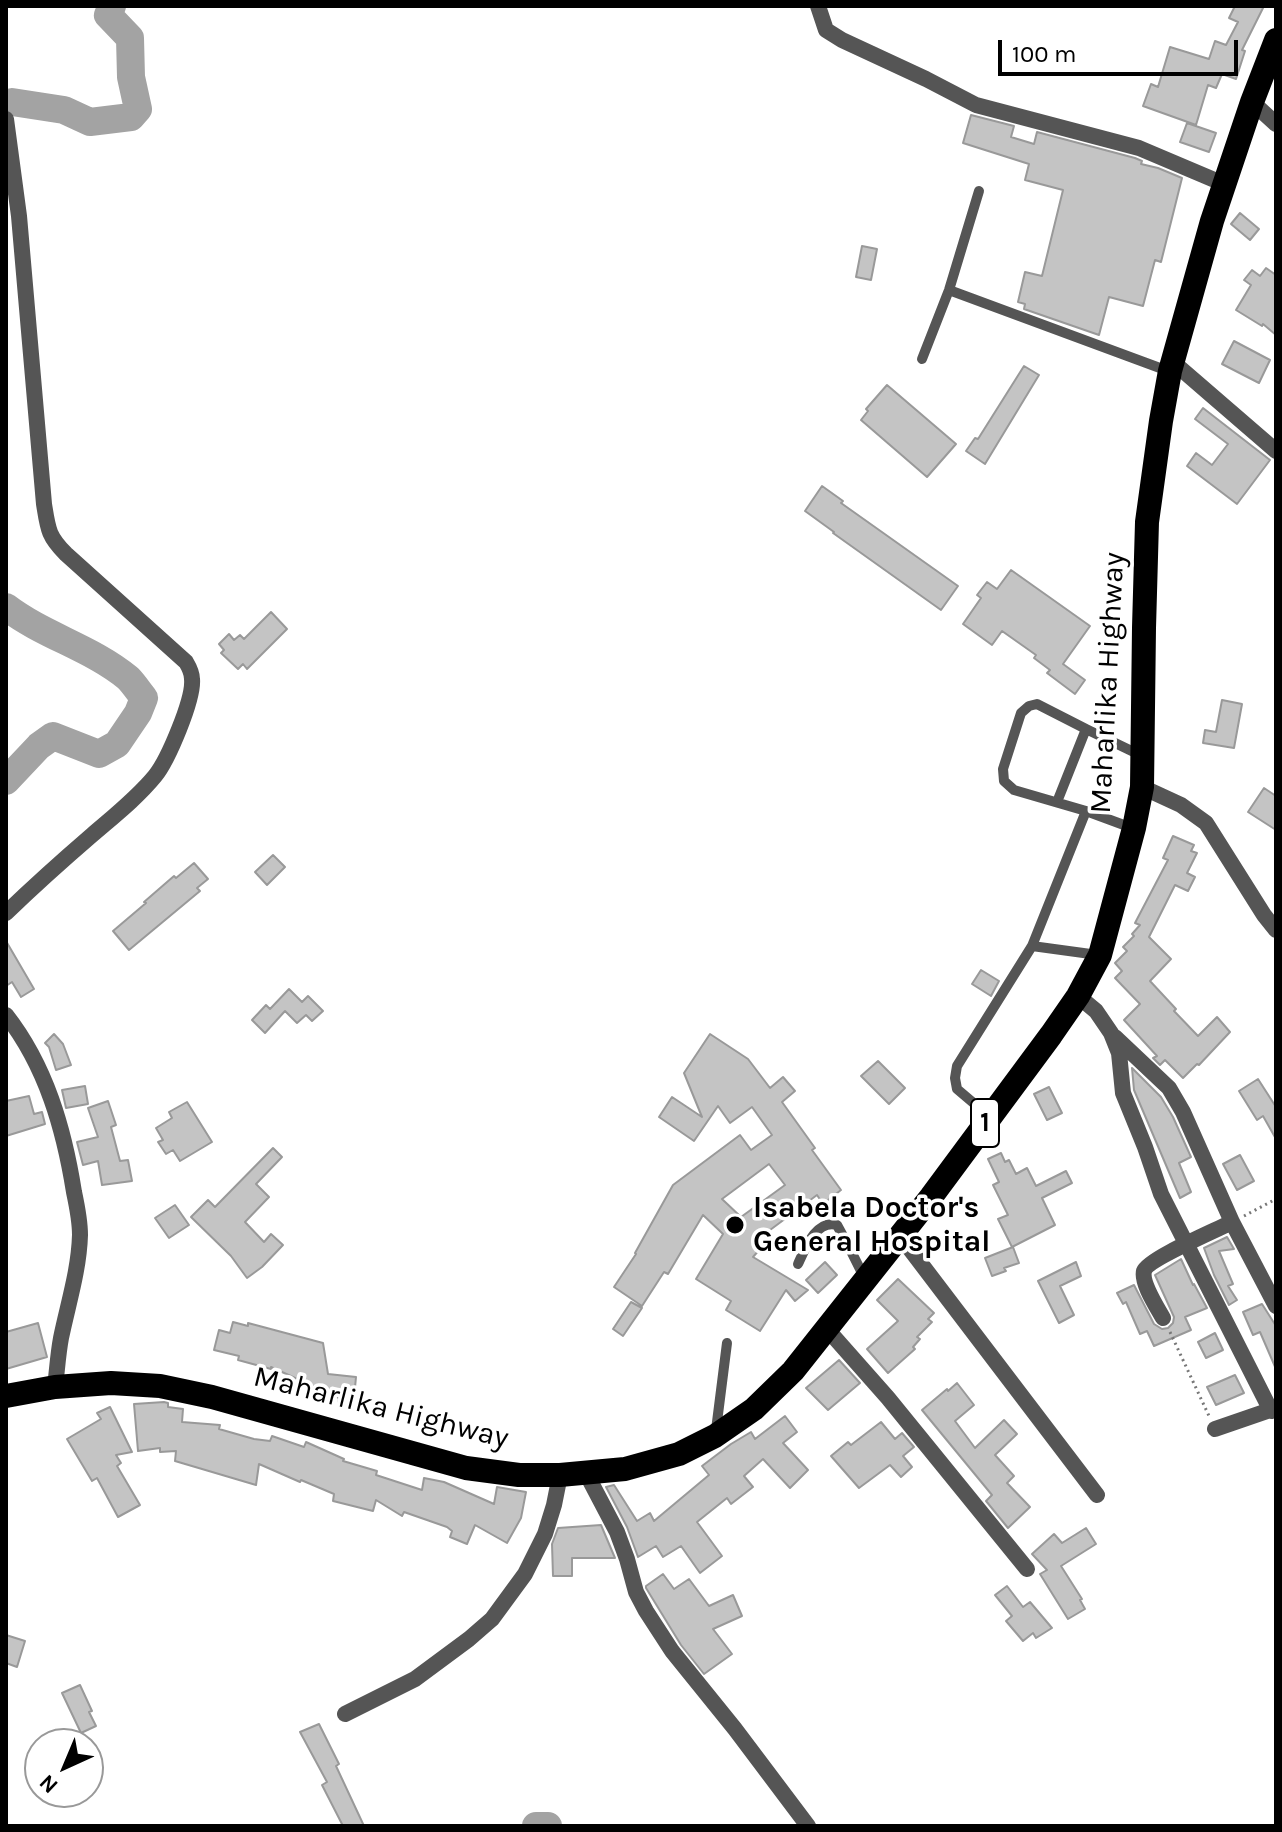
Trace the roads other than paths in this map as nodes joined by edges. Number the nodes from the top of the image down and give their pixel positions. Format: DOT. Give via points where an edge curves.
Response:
graph roads {
  1 [pos="818,6"];
  2 [pos="1276,40"];
  3 [pos="1252,102"];
  4 [pos="6,119"];
  5 [pos="1276,124"];
  6 [pos="1224,184"];
  7 [pos="979,191"];
  8 [pos="949,290"];
  9 [pos="922,359"];
  10 [pos="1171,366"];
  11 [pos="1276,451"];
  12 [pos="1086,729"];
  13 [pos="1142,756"];
  14 [pos="1142,787"];
  15 [pos="1057,802"];
  16 [pos="1086,811"];
  17 [pos="1134,828"];
  18 [pos="6,913"];
  19 [pos="1276,930"];
  20 [pos="1032,946"];
  21 [pos="1100,955"];
  22 [pos="1078,996"];
  23 [pos="6,1015"];
  24 [pos="1111,1033"];
  25 [pos="990,1117"];
  26 [pos="1232,1222"];
  27 [pos="900,1236"];
  28 [pos="1188,1244"];
  29 [pos="798,1264"];
  30 [pos="866,1281"];
  31 [pos="1276,1306"];
  32 [pos="1163,1318"];
  33 [pos="827,1329"];
  34 [pos="727,1343"];
  35 [pos="55,1387"];
  36 [pos="6,1396"];
  37 [pos="1274,1410"];
  38 [pos="1215,1429"];
  39 [pos="715,1436"];
  40 [pos="586,1473"];
  41 [pos="560,1475"];
  42 [pos="1097,1495"];
  43 [pos="1027,1569"];
  44 [pos="345,1714"];
  45 [pos="808,1826"];
  1 -- 6 [label="street" via="826,30 976,105 1139,148"];
  2 -- 3 [label="highway, Maharlika Highway / 1"];
  3 -- 5 [label="street"];
  3 -- 6 [label="highway, Maharlika Highway / 1"];
  4 -- 18 [label="street" via="44,504 52,540 186,662 193,682 172,747 157,774"];
  6 -- 10 [label="highway, Maharlika Highway / 1"];
  7 -- 8 [label="lane"];
  8 -- 9 [label="lane"];
  8 -- 10 [label="lane"];
  10 -- 11 [label="street"];
  10 -- 13 [label="highway, Maharlika Highway / 1" via="1147,522"];
  12 -- 13 [label="lane"];
  12 -- 15 [label="lane"];
  12 -- 15 [label="lane" via="1037,704 1021,713 1004,781 1014,790"];
  13 -- 14 [label="highway, Maharlika Highway / 1"];
  14 -- 17 [label="highway, Maharlika Highway / 1"];
  14 -- 19 [label="street" via="1206,823"];
  15 -- 16 [label="lane"];
  16 -- 17 [label="lane"];
  16 -- 20 [label="lane"];
  17 -- 21 [label="highway, Maharlika Highway / 1"];
  20 -- 21 [label="lane"];
  20 -- 25 [label="lane" via="957,1066 957,1089"];
  21 -- 22 [label="highway, Maharlika Highway / 1"];
  22 -- 24 [label="street"];
  22 -- 25 [label="highway, Maharlika Highway / 1"];
  23 -- 35 [label="street" via="47,1084 76,1201 80,1234"];
  24 -- 26 [label="street" via="1169,1088"];
  24 -- 28 [label="street" via="1123,1093 1161,1194"];
  25 -- 27 [label="highway, Maharlika Highway / 1"];
  26 -- 28 [label="street"];
  26 -- 31 [label="street"];
  27 -- 30 [label="highway, Maharlika Highway / 1"];
  27 -- 42 [label="street"];
  28 -- 32 [label="street" via="1145,1269 1146,1285"];
  28 -- 37 [label="street"];
  29 -- 30 [label="lane" via="814,1234 825,1225 837,1225"];
  30 -- 33 [label="highway, Maharlika Highway / 1"];
  33 -- 39 [label="highway, Maharlika Highway / 1" via="754,1409"];
  33 -- 43 [label="street"];
  34 -- 39 [label="lane"];
  35 -- 36 [label="highway, Maharlika Highway / 1"];
  35 -- 41 [label="highway, Maharlika Highway / 1" via="160,1386 466,1468"];
  37 -- 38 [label="street"];
  39 -- 40 [label="highway, Maharlika Highway / 1" via="663,1459"];
  40 -- 41 [label="highway, Maharlika Highway / 1"];
  40 -- 45 [label="street" via="617,1532 646,1611"];
  41 -- 44 [label="street" via="539,1547 492,1619 415,1679"];
}
